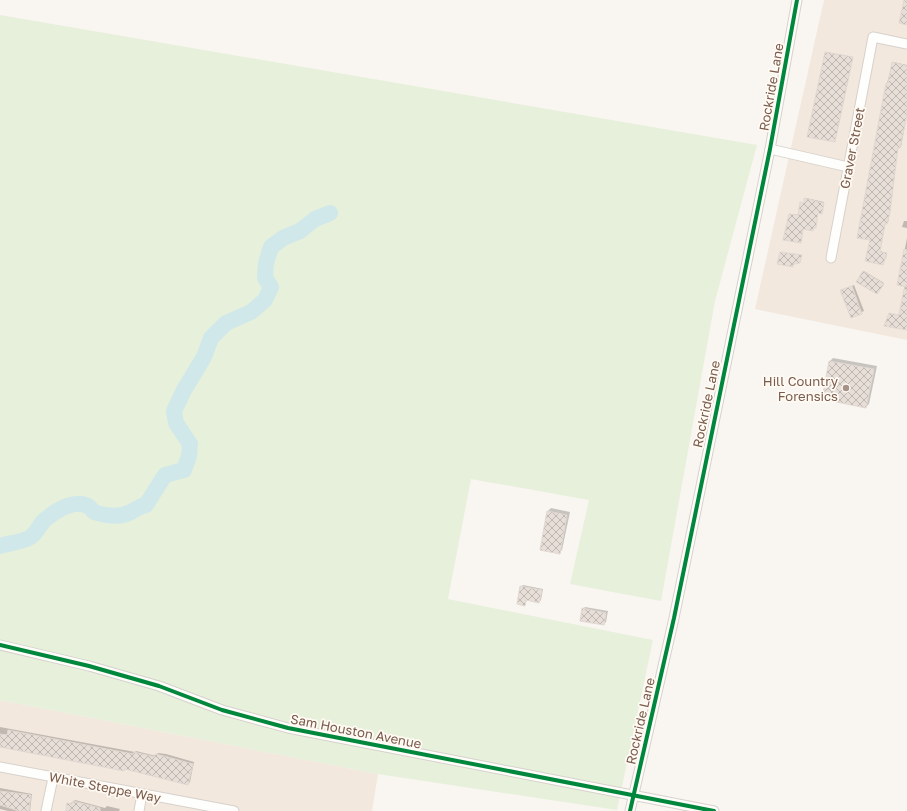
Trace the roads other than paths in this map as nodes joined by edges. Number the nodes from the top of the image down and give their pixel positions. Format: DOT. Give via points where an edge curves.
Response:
graph roads {
  1 [pos="797,0"];
  2 [pos="907,44"];
  3 [pos="770,149"];
  4 [pos="848,167"];
  5 [pos="830,258"];
  6 [pos="0,645"];
  7 [pos="0,767"];
  8 [pos="53,778"];
  9 [pos="142,794"];
  10 [pos="633,795"];
  11 [pos="46,811"];
  12 [pos="139,811"];
  13 [pos="233,811"];
  14 [pos="630,811"];
  15 [pos="714,811"];
  1 -- 3 [label="street, Rockride Lane"];
  2 -- 4 [label="street, Graver Street" via="874,37"];
  3 -- 4 [label="street"];
  3 -- 10 [label="street, Rockride Lane" via="674,618"];
  4 -- 5 [label="street, Graver Street"];
  6 -- 10 [label="street, Sam Houston Avenue" via="159,686 222,710 288,728"];
  7 -- 8 [label="street, White Steppe Way"];
  8 -- 9 [label="street, White Steppe Way"];
  8 -- 11 [label="street"];
  9 -- 12 [label="street"];
  9 -- 13 [label="street, White Steppe Way"];
  10 -- 14 [label="street, Rockride Lane"];
  10 -- 15 [label="street, Sam Houston Avenue"];
}
